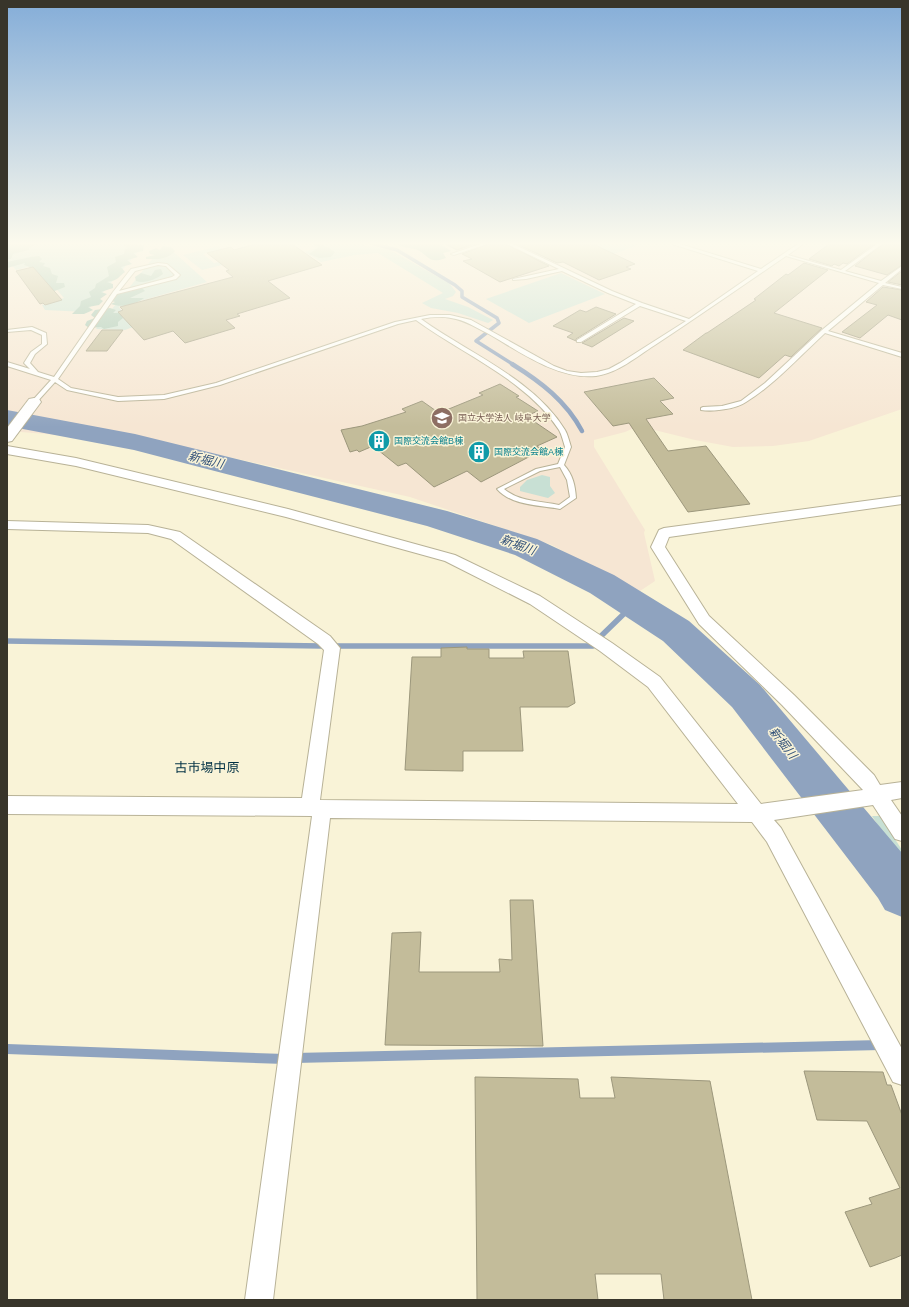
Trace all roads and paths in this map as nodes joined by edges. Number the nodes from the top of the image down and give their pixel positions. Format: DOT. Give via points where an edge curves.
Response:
graph roads {
  1 [pos="106,305"];
  2 [pos="638,305"];
  3 [pos="643,305"];
  4 [pos="711,305"];
  5 [pos="855,305"];
  6 [pos="416,318"];
  7 [pos="689,320"];
  8 [pos="7,331"];
  9 [pos="824,331"];
  10 [pos="579,341"];
  11 [pos="902,356"];
  12 [pos="7,364"];
  13 [pos="37,373"];
  14 [pos="54,379"];
  15 [pos="34,402"];
  16 [pos="703,409"];
  17 [pos="7,438"];
  18 [pos="7,450"];
  19 [pos="561,465"];
  20 [pos="902,500"];
  21 [pos="7,525"];
  22 [pos="902,790"];
  23 [pos="873,796"];
  24 [pos="7,805"];
  25 [pos="316,808"];
  26 [pos="764,812"];
  27 [pos="902,832"];
  28 [pos="902,1073"];
  29 [pos="259,1300"];
  1 -- 14 [label="lane"];
  2 -- 10 [label="lane"];
  3 -- 7 [label="lane"];
  4 -- 7 [label="lane"];
  5 -- 9 [label="lane"];
  6 -- 7 [label="lane" via="450,316 469,321 552,368 576,374 597,374 611,370"];
  6 -- 14 [label="lane" via="218,384 164,397 118,399 69,389"];
  6 -- 19 [label="lane" via="512,381 547,411 562,430 568,447"];
  8 -- 13 [label="lane" via="32,328 44,334 45,344 27,363"];
  9 -- 11 [label="lane"];
  9 -- 16 [label="lane" via="767,384 743,402 722,408"];
  12 -- 13 [label="lane"];
  13 -- 14 [label="lane"];
  14 -- 15 [label="lane"];
  15 -- 17 [label="street"];
  18 -- 26 [label="street" via="76,462 288,513 450,558 535,600 601,643 654,682"];
  19 -- 19 [label="lane" via="538,470 500,489 505,495 560,507 573,498 572,481"];
  20 -- 23 [label="street" via="664,533 658,547 704,620 788,700 867,781"];
  21 -- 25 [label="street" via="148,529 175,536 324,640 332,648"];
  22 -- 23 [label="street"];
  23 -- 26 [label="street"];
  23 -- 27 [label="street"];
  24 -- 25 [label="street"];
  25 -- 26 [label="street"];
  25 -- 29 [label="street"];
  26 -- 28 [label="street"];
}
